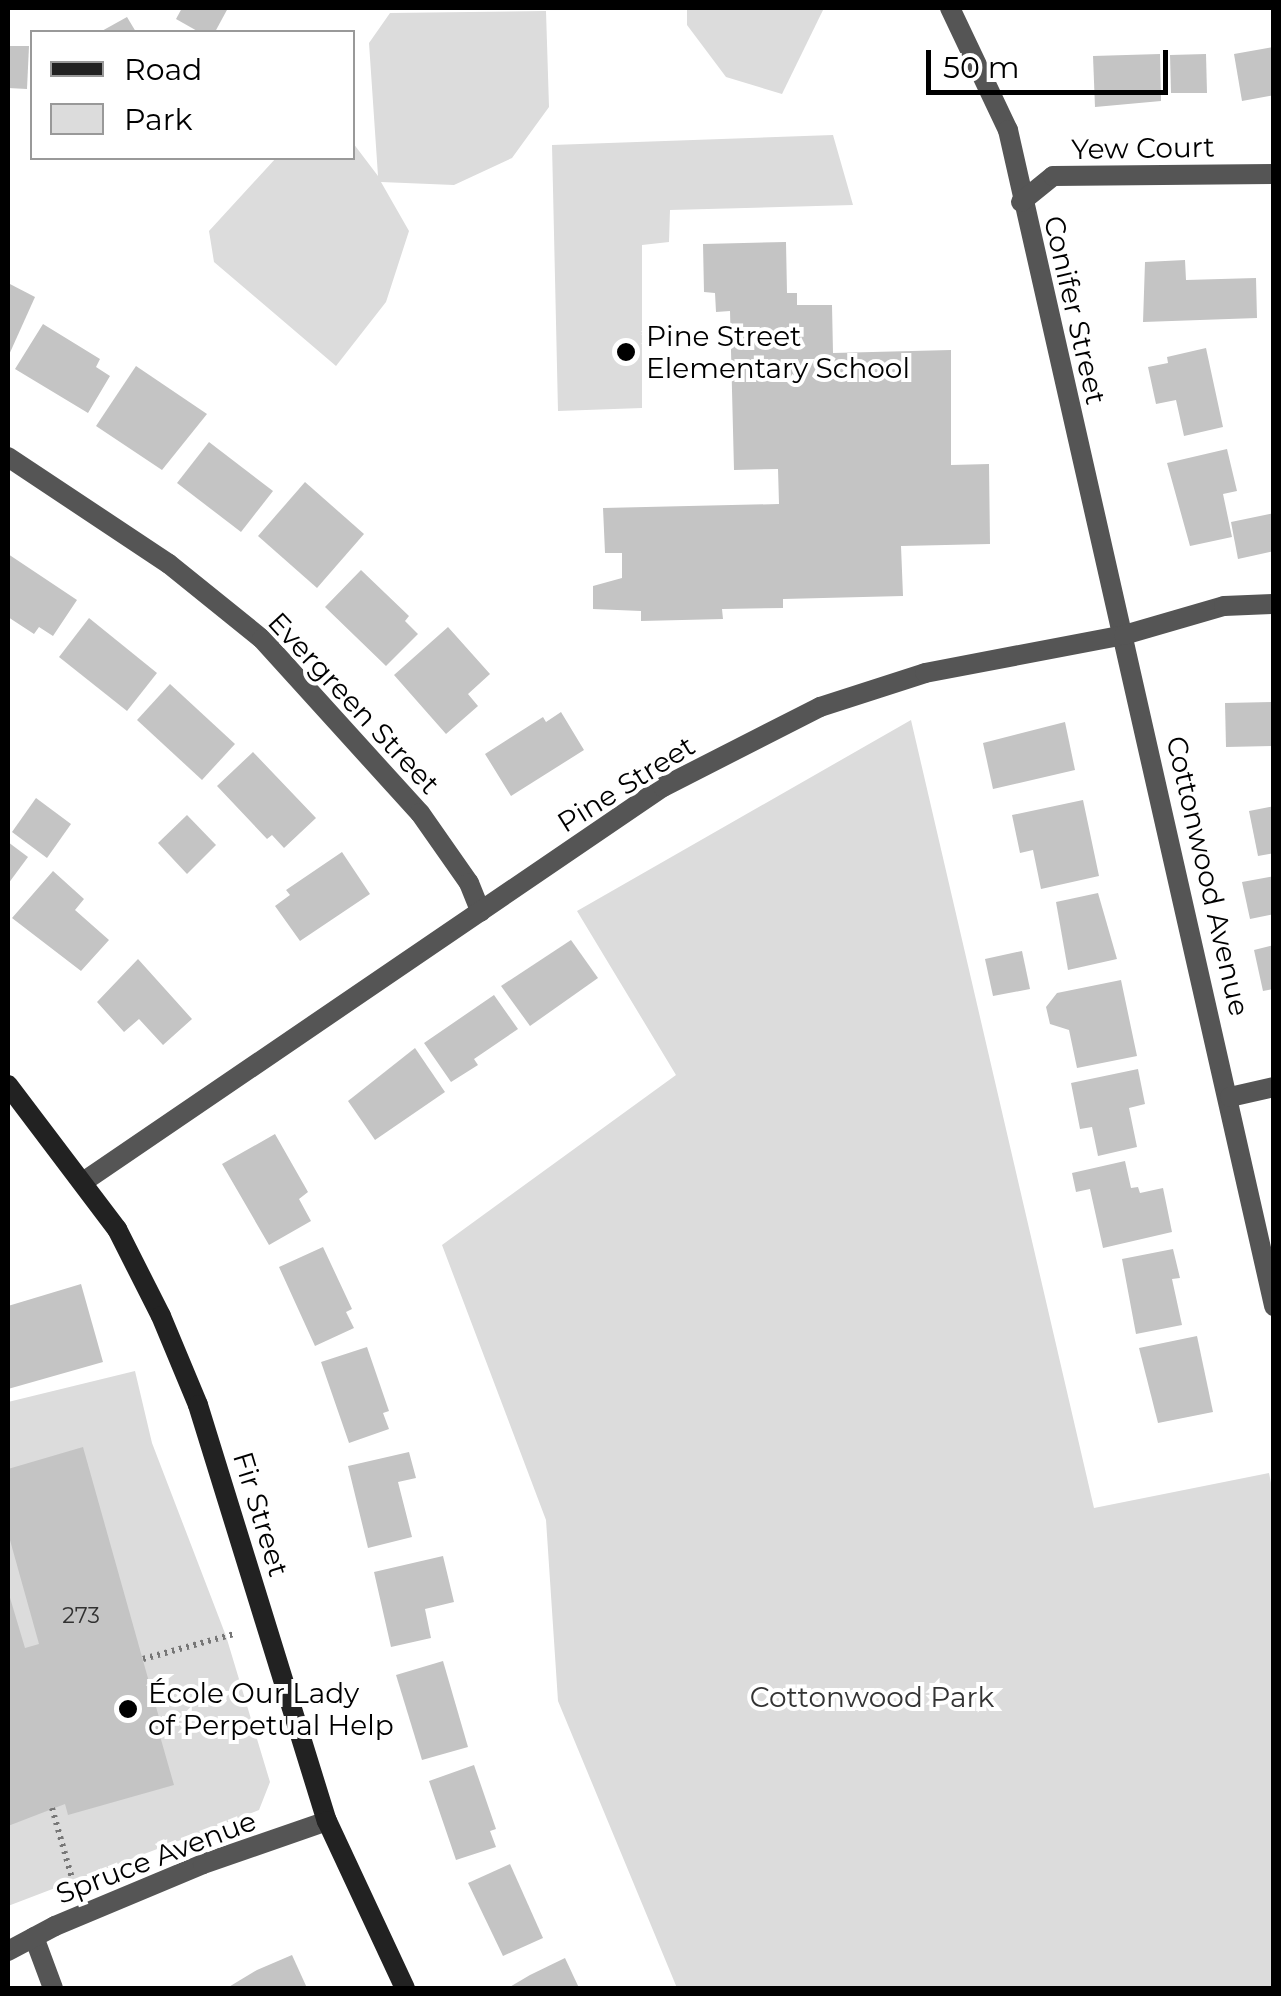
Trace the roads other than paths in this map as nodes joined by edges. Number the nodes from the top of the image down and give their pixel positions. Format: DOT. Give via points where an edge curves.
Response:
graph roads {
  1 [pos="950,8"];
  2 [pos="1274,174"];
  3 [pos="1021,202"];
  4 [pos="8,456"];
  5 [pos="1274,604"];
  6 [pos="1124,635"];
  7 [pos="481,912"];
  8 [pos="8,1086"];
  9 [pos="1274,1087"];
  10 [pos="1230,1097"];
  11 [pos="83,1182"];
  12 [pos="1274,1306"];
  13 [pos="326,1821"];
  14 [pos="34,1937"];
  15 [pos="8,1952"];
  16 [pos="53,1988"];
  17 [pos="405,1988"];
  1 -- 3 [label="street, Conifer Street" via="1008,130"];
  2 -- 3 [label="street, Yew Court" via="1053,176"];
  3 -- 6 [label="street, Conifer Street"];
  4 -- 7 [label="street, Evergreen Street" via="169,564 262,639 420,813"];
  5 -- 6 [label="street, Pine Street" via="1224,606"];
  6 -- 7 [label="street, Pine Street" via="925,673 820,707 663,787"];
  6 -- 10 [label="street, Cottonwood Avenue"];
  7 -- 11 [label="street, Pine Street"];
  8 -- 11 [label="street, Fir Street"];
  9 -- 10 [label="street"];
  10 -- 12 [label="street, Cottonwood Avenue"];
  11 -- 13 [label="street, Fir Street" via="118,1229 198,1405"];
  13 -- 14 [label="street, Spruce Avenue" via="203,1864"];
  13 -- 17 [label="street, Fir Street"];
  14 -- 15 [label="street, Spruce Avenue"];
  14 -- 16 [label="street"];
}
